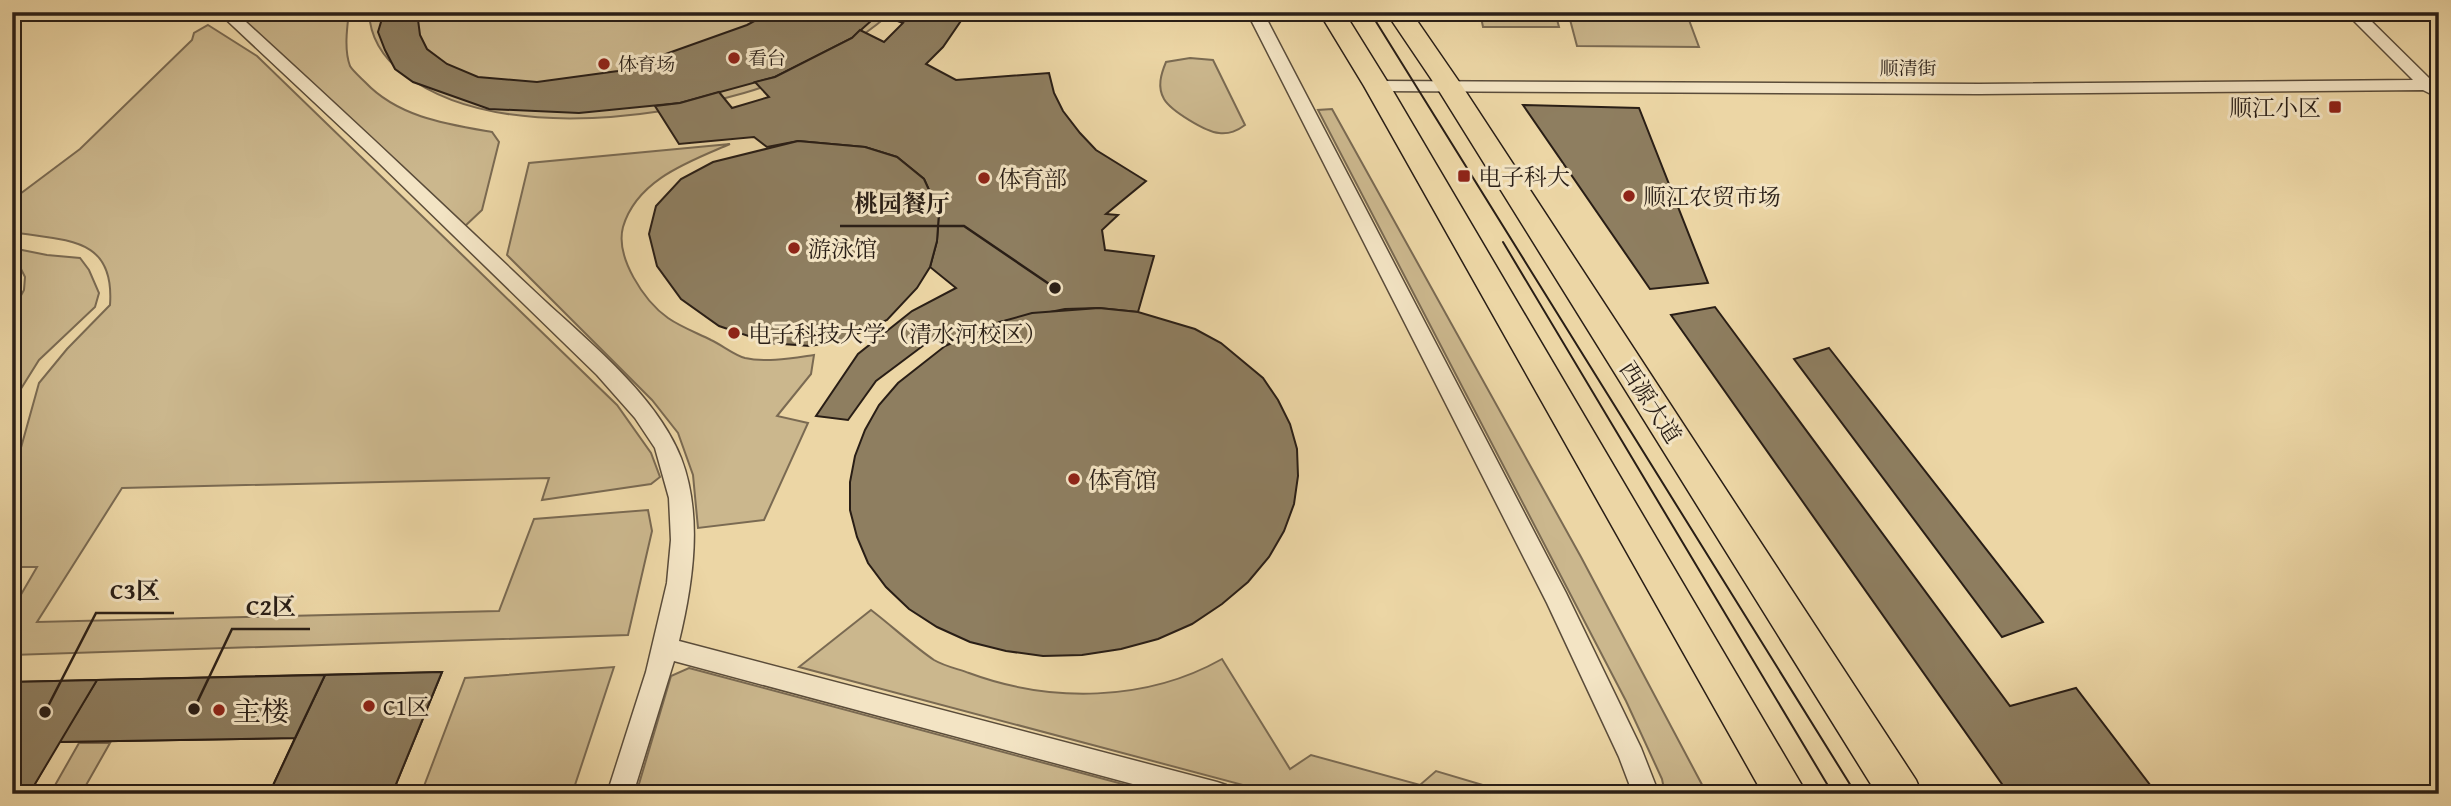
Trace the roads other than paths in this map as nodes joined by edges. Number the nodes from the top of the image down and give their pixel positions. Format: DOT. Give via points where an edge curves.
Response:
graph roads {
  1 [pos="226,12"];
  2 [pos="1255,12"];
  3 [pos="1331,12"];
  4 [pos="1398,12"];
  5 [pos="2353,12"];
  6 [pos="1377,86"];
  7 [pos="1449,86"];
  8 [pos="2434,88"];
  9 [pos="665,648"];
  10 [pos="621,794"];
  11 [pos="1217,794"];
  12 [pos="1646,794"];
  13 [pos="1786,794"];
  14 [pos="1901,794"];
  1 -- 9 [label="street" via="383,157 632,400 671,460 683,523 673,622"];
  2 -- 12 [label="street" via="1558,600"];
  3 -- 6 [label="main road"];
  4 -- 7 [label="main road, 西源大道"];
  5 -- 8 [label="street"];
  6 -- 7 [label="street, 顺清街"];
  6 -- 13 [label="main road"];
  7 -- 8 [label="street, 顺清街"];
  7 -- 14 [label="main road, 西源大道"];
  9 -- 10 [label="street"];
  9 -- 11 [label="street"];
}
